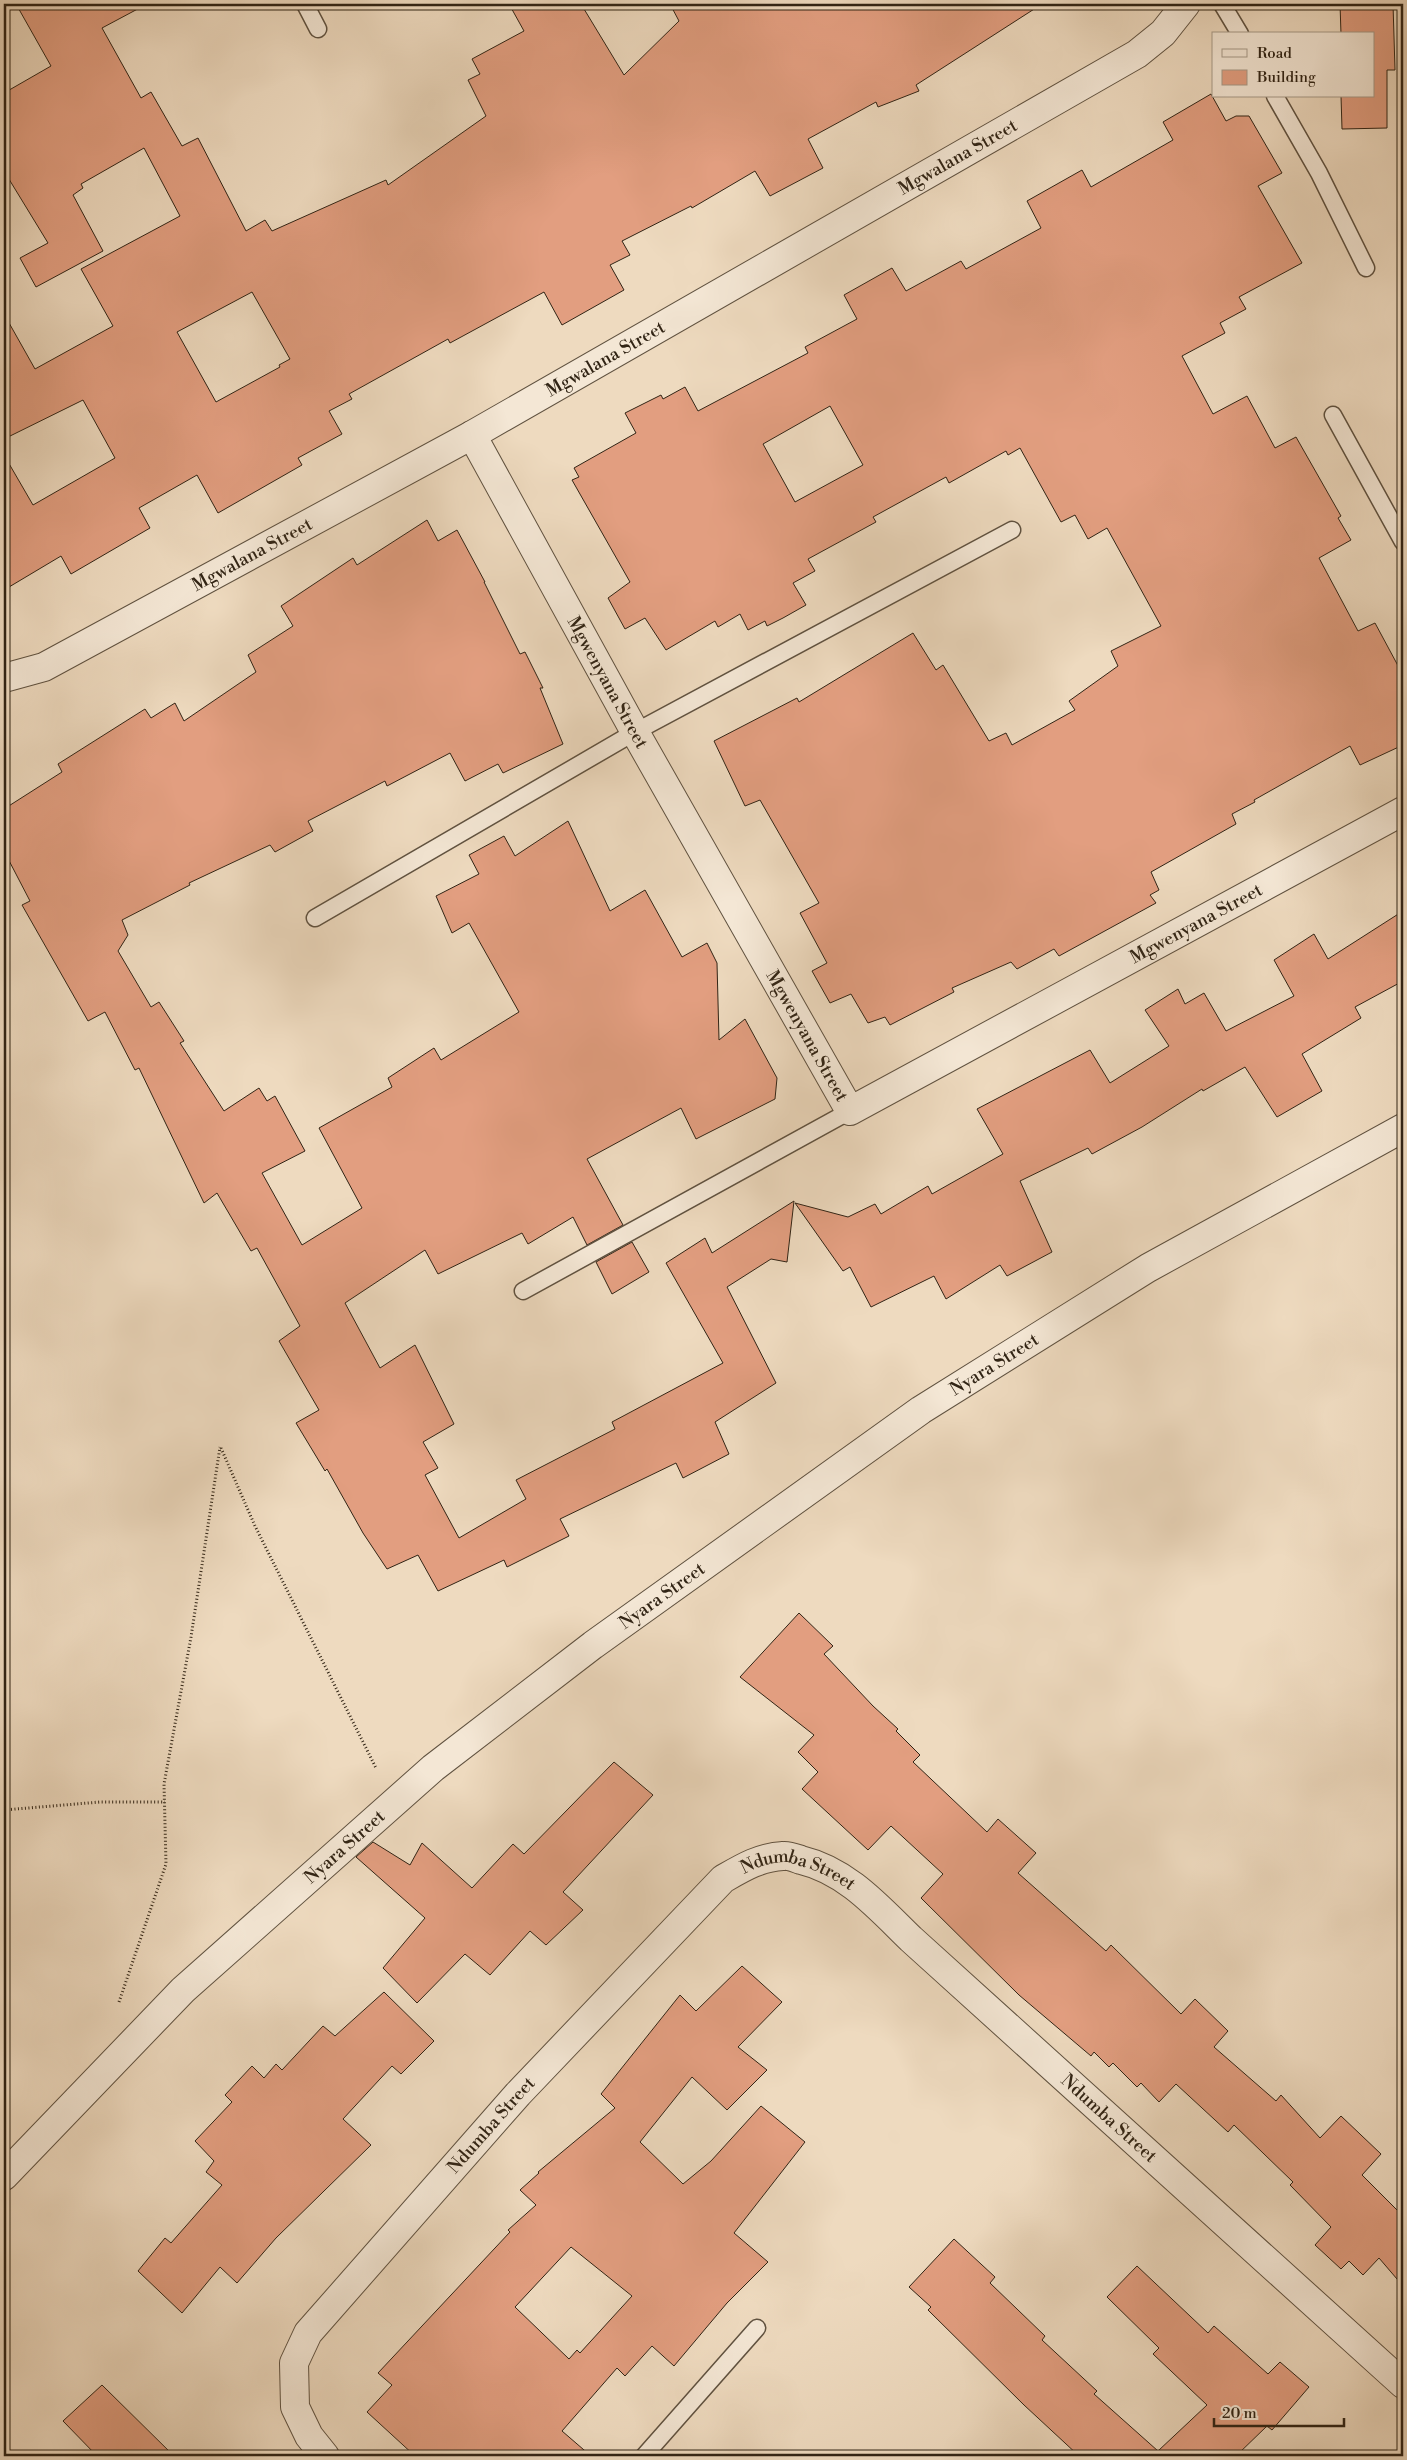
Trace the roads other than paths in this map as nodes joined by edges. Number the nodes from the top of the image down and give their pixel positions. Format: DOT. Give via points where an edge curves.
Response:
graph roads {
  1 [pos="305,4"];
  2 [pos="1186,4"];
  3 [pos="1222,4"];
  4 [pos="318,28"];
  5 [pos="1239,32"];
  6 [pos="1276,98"];
  7 [pos="1366,268"];
  8 [pos="1333,416"];
  9 [pos="472,435"];
  10 [pos="1012,530"];
  11 [pos="1403,542"];
  12 [pos="4,678"];
  13 [pos="635,732"];
  14 [pos="1403,811"];
  15 [pos="315,918"];
  16 [pos="850,1111"];
  17 [pos="1403,1128"];
  18 [pos="523,1290"];
  19 [pos="4,2176"];
  20 [pos="757,2328"];
  21 [pos="1403,2384"];
  22 [pos="325,2456"];
  23 [pos="644,2456"];
  1 -- 4 [label="lane"];
  2 -- 9 [label="street, Mgwalana Street" via="1163,33 1137,54"];
  3 -- 5 [label="lane"];
  6 -- 7 [label="lane" via="1319,173"];
  8 -- 11 [label="lane"];
  9 -- 12 [label="street, Mgwalana Street" via="44,667"];
  9 -- 13 [label="street, Mgwenyana Street"];
  10 -- 13 [label="lane"];
  13 -- 15 [label="lane"];
  13 -- 16 [label="street, Mgwenyana Street"];
  14 -- 16 [label="street, Mgwenyana Street"];
  16 -- 18 [label="lane"];
  17 -- 19 [label="street, Nyara Street" via="1148,1268 921,1410 593,1645 433,1768 183,1990"];
  20 -- 23 [label="lane"];
  21 -- 22 [label="street, Ndumba Street" via="911,1939 872,1900 844,1878 812,1862 784,1856 753,1862 723,1879 518,2094 308,2333 294,2362 295,2407 309,2436"];
}
